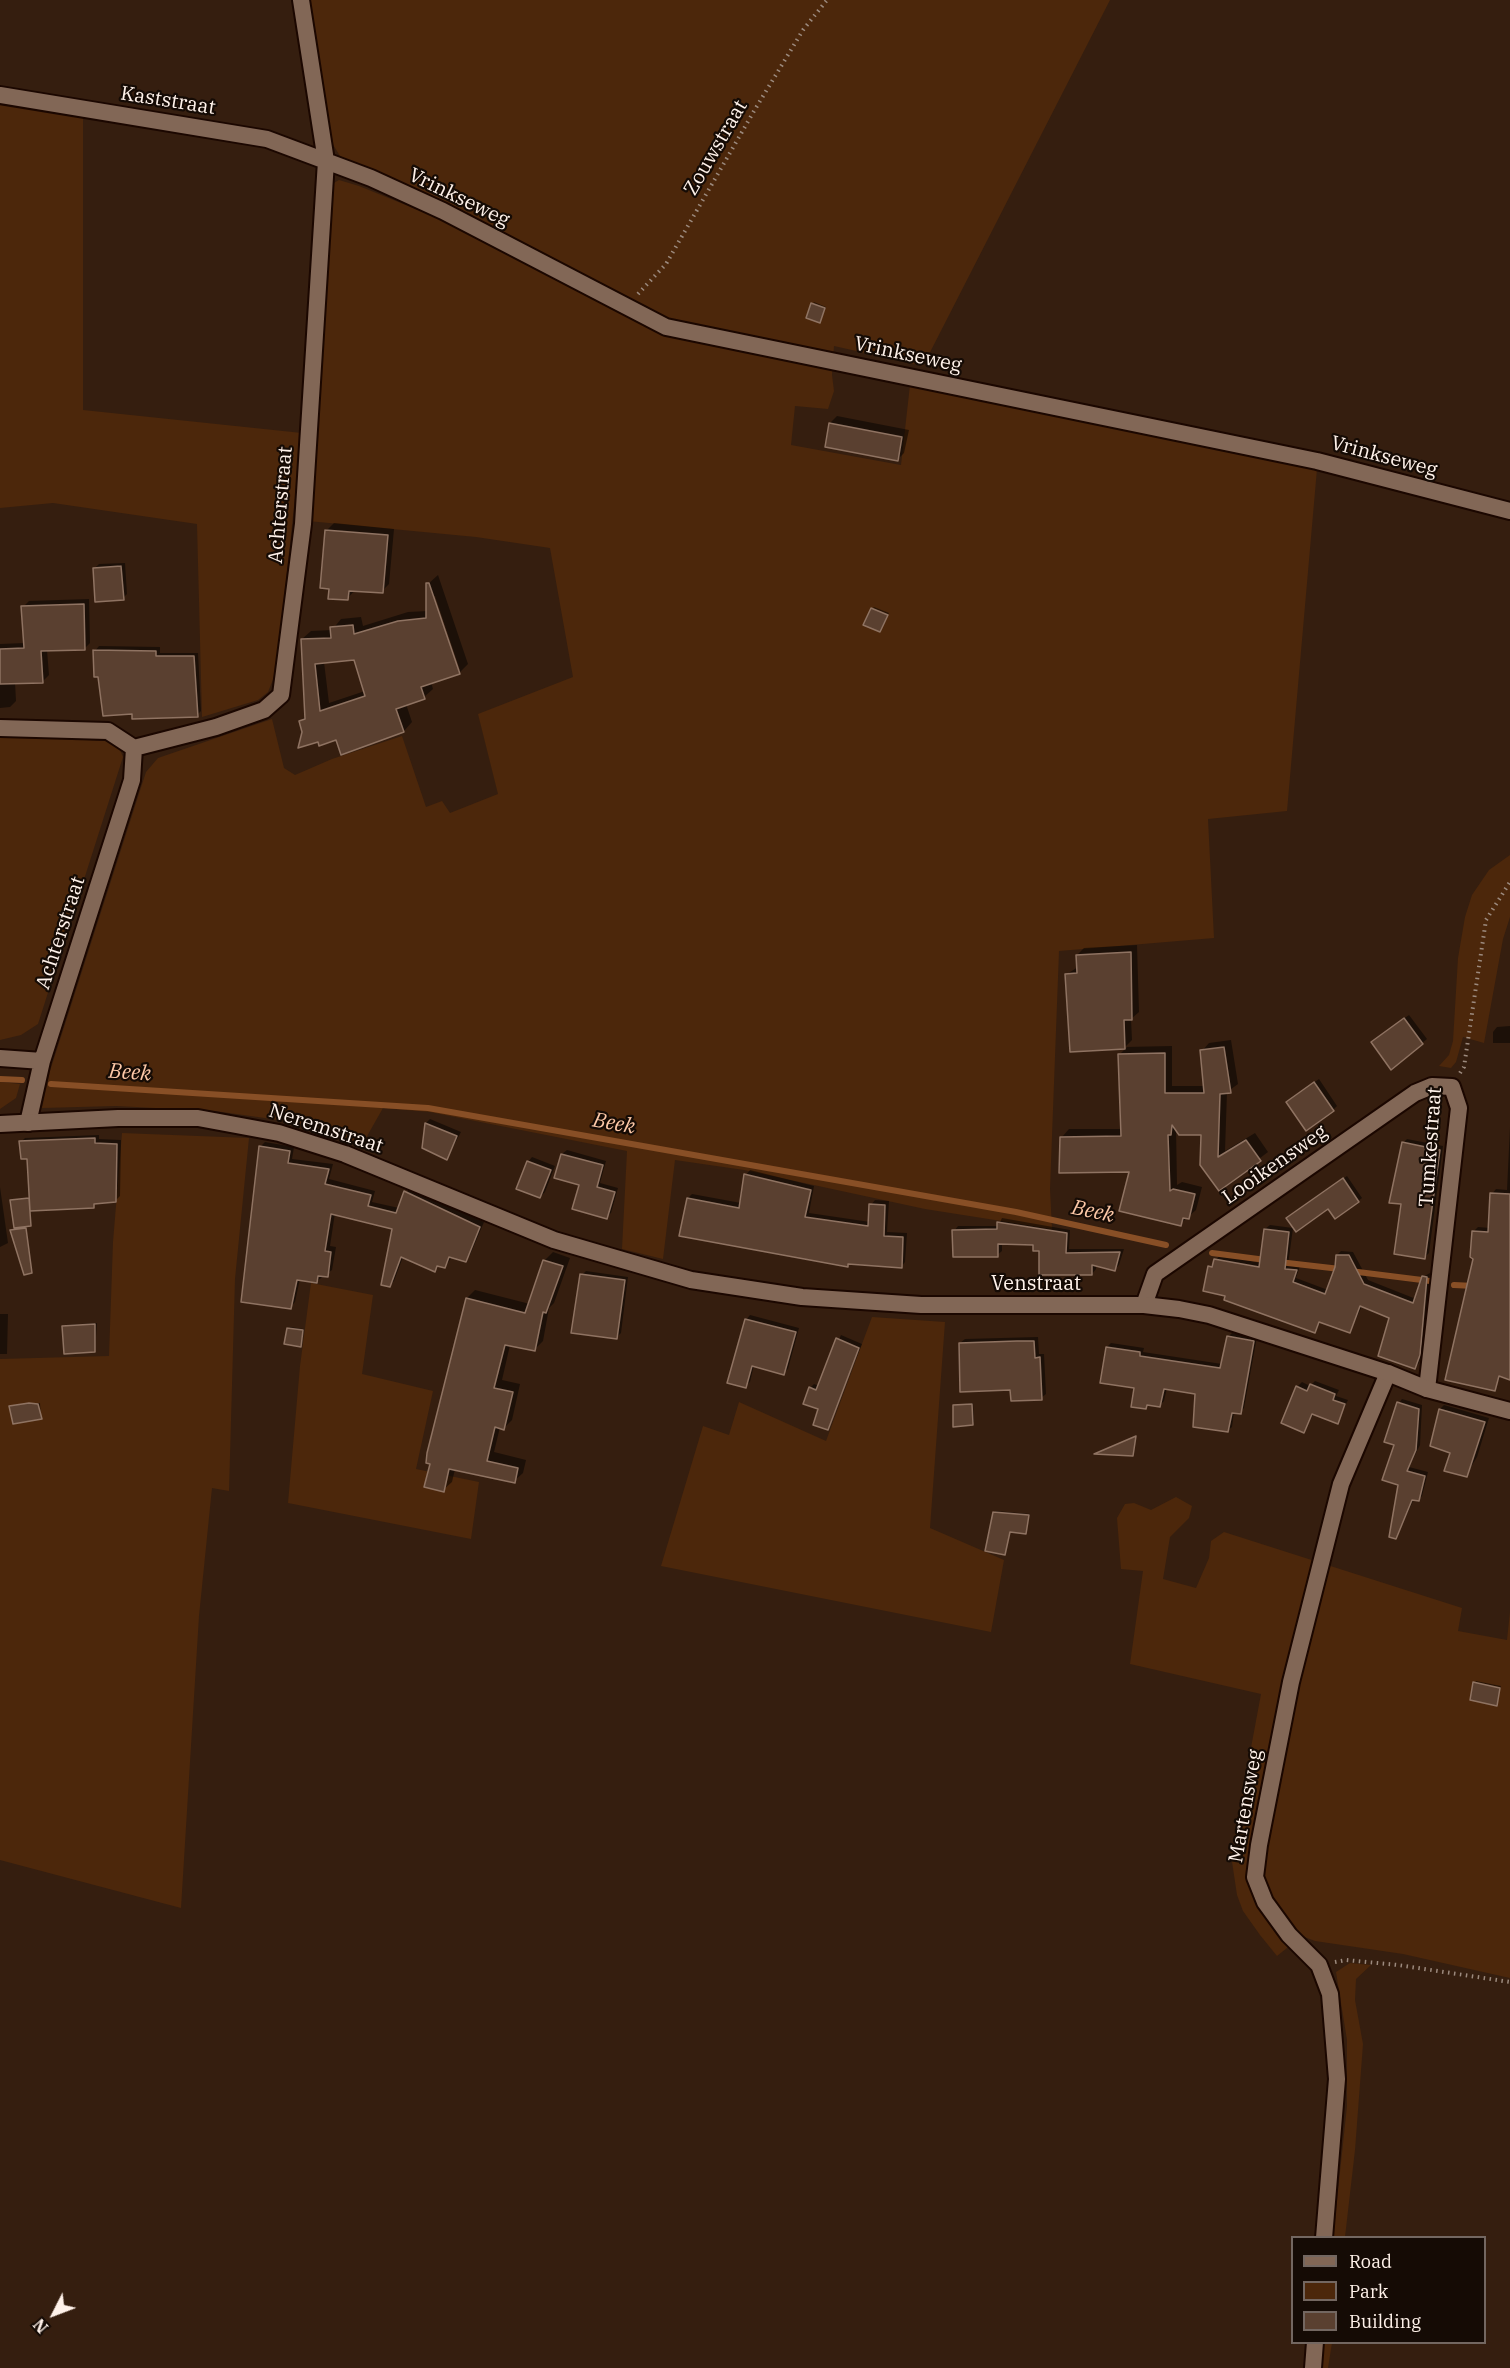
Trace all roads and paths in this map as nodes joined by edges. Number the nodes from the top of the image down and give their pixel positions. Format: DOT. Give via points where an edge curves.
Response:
graph roads {
  1 [pos="302,0"];
  2 [pos="827,0"];
  3 [pos="0,95"];
  4 [pos="326,161"];
  5 [pos="625,307"];
  6 [pos="1510,511"];
  7 [pos="0,728"];
  8 [pos="134,748"];
  9 [pos="1510,882"];
  10 [pos="0,1058"];
  11 [pos="42,1061"];
  12 [pos="1452,1087"];
  13 [pos="28,1123"];
  14 [pos="0,1124"];
  15 [pos="554,1240"];
  16 [pos="1144,1305"];
  17 [pos="1388,1374"];
  18 [pos="1427,1389"];
  19 [pos="1510,1411"];
  20 [pos="1319,1965"];
  21 [pos="1510,1982"];
  22 [pos="1324,2236"];
  23 [pos="1315,2344"];
  24 [pos="1313,2368"];
  1 -- 4 [label="street, Achterstraat"];
  2 -- 5 [label="path, Zouwstraat" via="803,30 666,264"];
  3 -- 4 [label="street, Kaststraat" via="267,139"];
  4 -- 5 [label="street, Vrinkseweg" via="443,211"];
  4 -- 8 [label="street, Achterstraat" via="303,524 281,695 264,710"];
  5 -- 6 [label="street, Vrinkseweg" via="666,327 1317,461"];
  7 -- 8 [label="street" via="108,731"];
  8 -- 11 [label="street, Achterstraat" via="132,780"];
  9 -- 12 [label="path, Tumkestraat" via="1486,920 1464,1067"];
  10 -- 11 [label="street"];
  11 -- 13 [label="street, Achterstraat"];
  12 -- 16 [label="street, Looikensweg" via="1432,1086 1415,1093 1155,1274"];
  12 -- 18 [label="street, Tumkestraat" via="1458,1108"];
  13 -- 14 [label="street, Neremstraat"];
  13 -- 15 [label="street, Neremstraat" via="198,1118 279,1133 345,1154"];
  15 -- 16 [label="street, Venstraat" via="691,1280 802,1297 921,1305"];
  16 -- 17 [label="street, Venstraat" via="1209,1315"];
  17 -- 18 [label="street, Venstraat"];
  17 -- 20 [label="street, Martensweg" via="1341,1484 1291,1682 1255,1877 1265,1902 1289,1935"];
  18 -- 19 [label="street, Venstraat"];
  20 -- 21 [label="path" via="1346,1960"];
  20 -- 22 [label="street, Martensweg" via="1330,1994 1337,2079"];
  23 -- 24 [label="street"];
}
